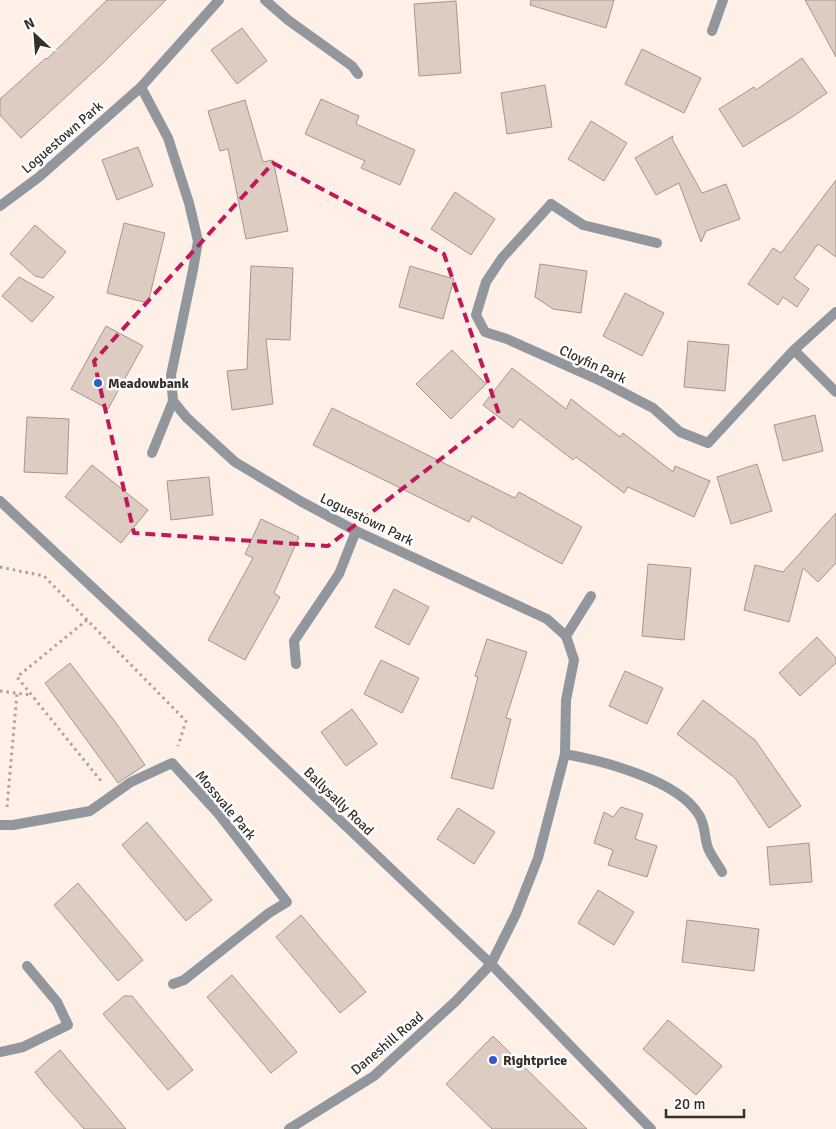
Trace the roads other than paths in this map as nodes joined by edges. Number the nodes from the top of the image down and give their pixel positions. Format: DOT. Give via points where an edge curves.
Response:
graph roads {
  1 [pos="219,0"];
  2 [pos="264,0"];
  3 [pos="723,0"];
  4 [pos="712,31"];
  5 [pos="358,74"];
  6 [pos="141,87"];
  7 [pos="0,206"];
  8 [pos="657,243"];
  9 [pos="836,312"];
  10 [pos="794,350"];
  11 [pos="836,392"];
  12 [pos="173,401"];
  13 [pos="152,453"];
  14 [pos="0,501"];
  15 [pos="356,531"];
  16 [pos="591,596"];
  17 [pos="566,636"];
  18 [pos="296,664"];
  19 [pos="565,754"];
  20 [pos="3,825"];
  21 [pos="722,872"];
  22 [pos="491,964"];
  23 [pos="28,966"];
  24 [pos="173,984"];
  25 [pos="0,1052"];
  26 [pos="289,1129"];
  27 [pos="650,1129"];
  1 -- 6 [label="street, Loguestown Park"];
  2 -- 5 [label="street" via="352,66"];
  3 -- 4 [label="street"];
  6 -- 7 [label="street, Loguestown Park" via="39,177"];
  6 -- 12 [label="street" via="168,138 198,240 172,375"];
  8 -- 10 [label="street, Cloyfin Park" via="583,225 551,204 502,258 486,282 476,315 485,332 601,381 653,408 680,432 708,443"];
  9 -- 10 [label="street, Cloyfin Park"];
  10 -- 11 [label="street"];
  12 -- 13 [label="street"];
  12 -- 15 [label="street, Loguestown Park" via="234,462"];
  14 -- 22 [label="street, Ballysally Road"];
  15 -- 17 [label="street, Loguestown Park" via="547,619"];
  15 -- 18 [label="street" via="339,574 294,641"];
  16 -- 17 [label="street"];
  17 -- 19 [label="street, Loguestown Park" via="574,660 566,700"];
  19 -- 21 [label="street" via="599,760 651,779 686,801 699,814 708,848"];
  19 -- 22 [label="street, Loguestown Park" via="538,858 516,914"];
  20 -- 24 [label="street, Mossvale Park" via="90,811 131,782 172,763 217,812 287,902 184,980"];
  22 -- 26 [label="street, Daneshill Road" via="456,1001 374,1076"];
  22 -- 27 [label="street, Ballysally Road"];
  23 -- 25 [label="street" via="57,1002 68,1025 23,1047"];
}
